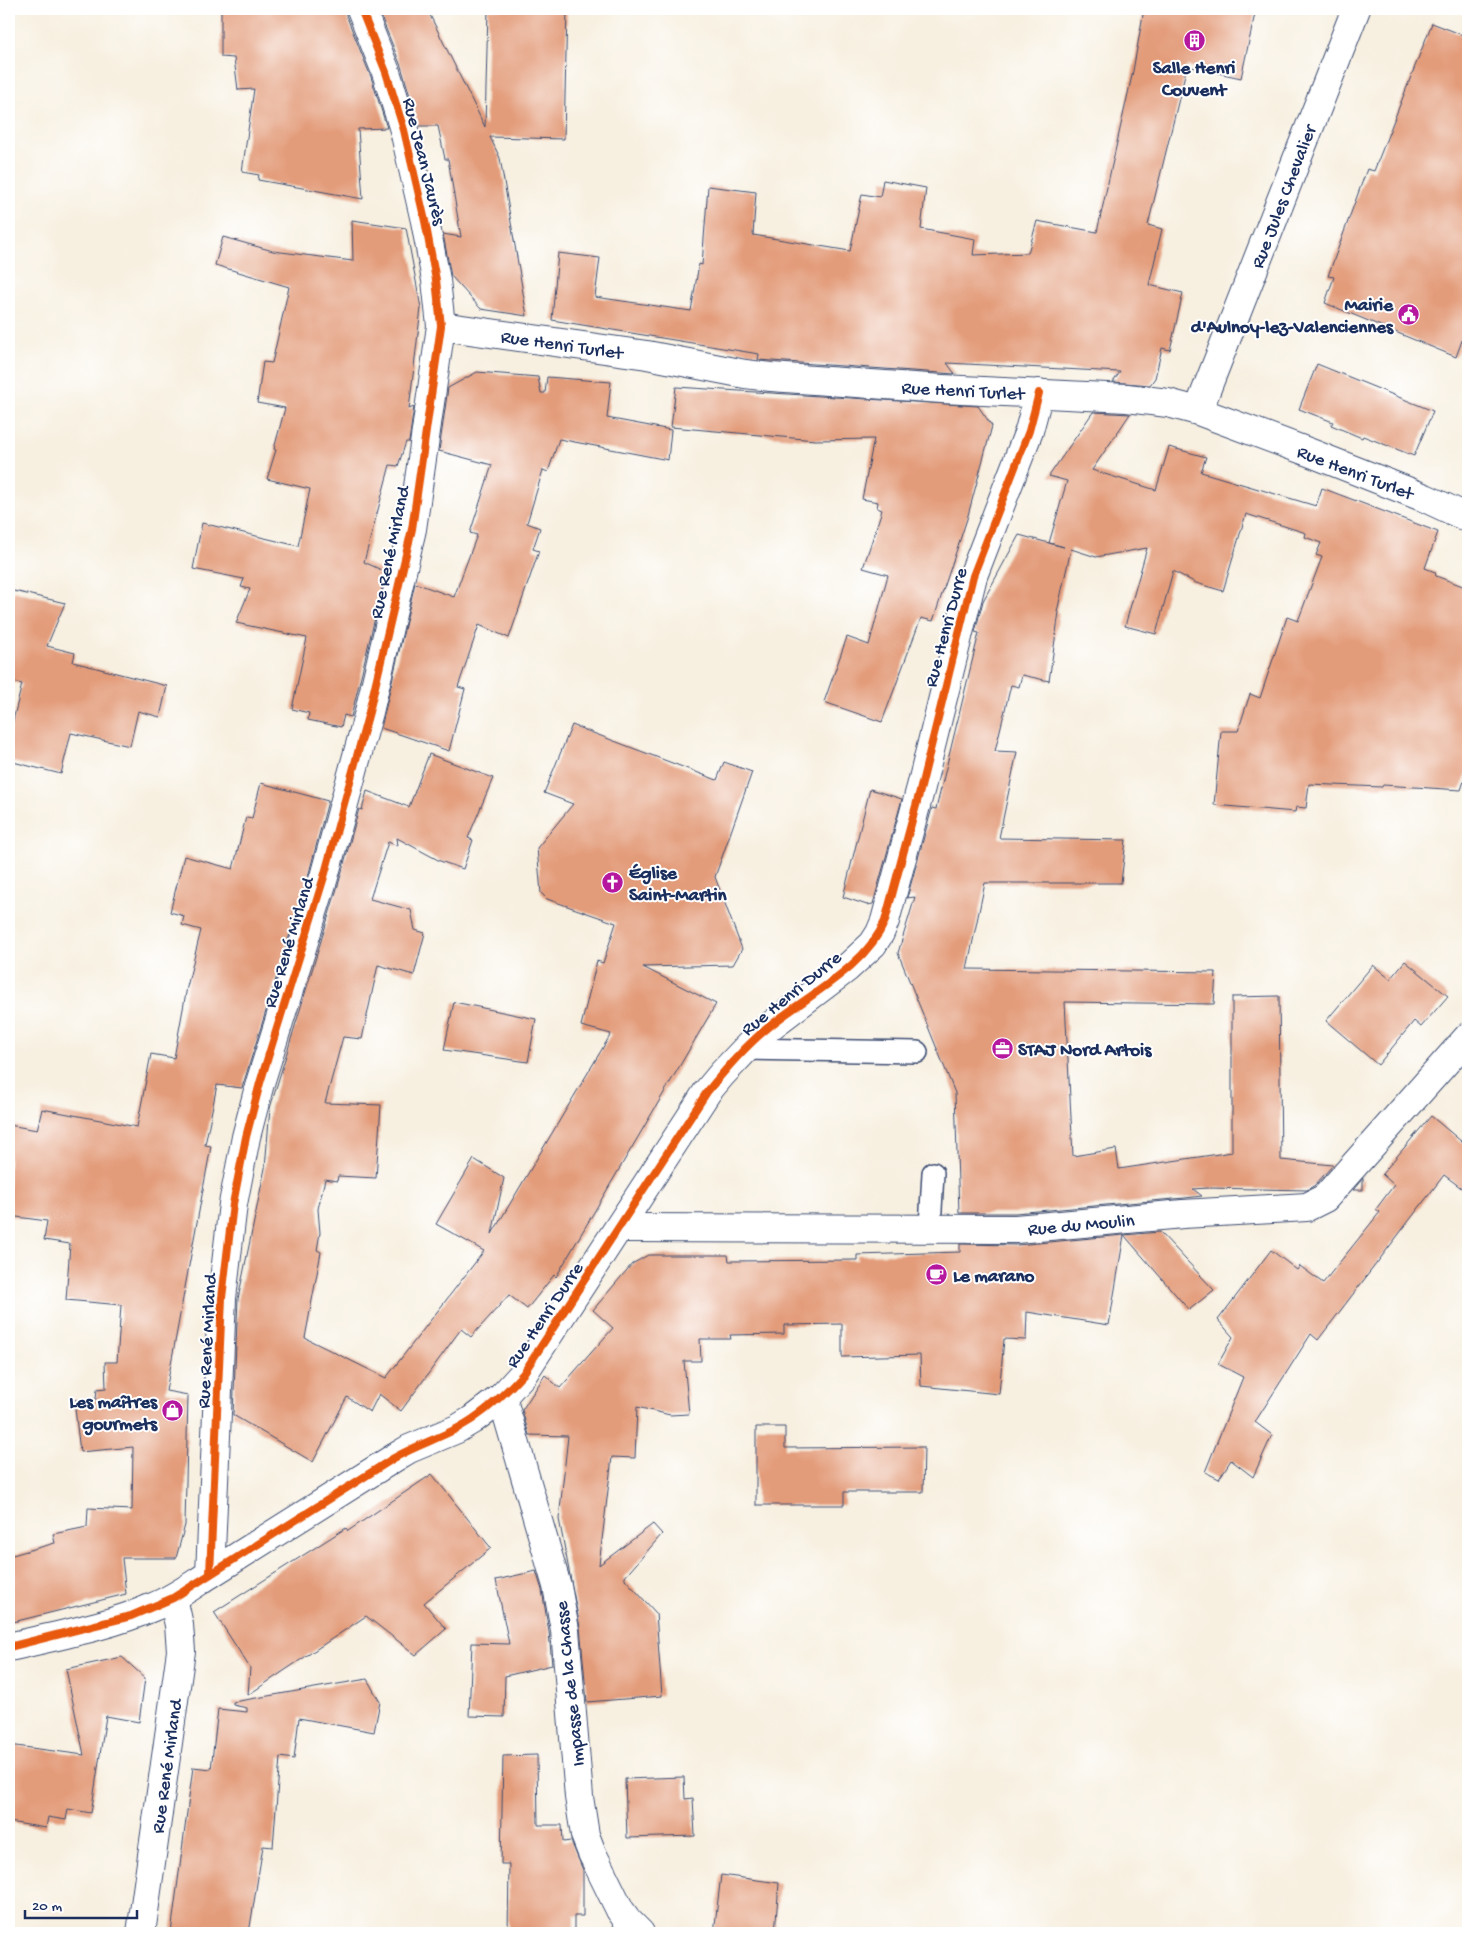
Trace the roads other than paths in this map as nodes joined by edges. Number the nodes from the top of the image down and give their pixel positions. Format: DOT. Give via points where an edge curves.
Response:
graph roads {
  1 [pos="361,9"];
  2 [pos="1356,9"];
  3 [pos="441,326"];
  4 [pos="1039,393"];
  5 [pos="1198,411"];
  6 [pos="1468,518"];
  7 [pos="1468,1037"];
  8 [pos="745,1049"];
  9 [pos="917,1052"];
  10 [pos="933,1173"];
  11 [pos="620,1228"];
  12 [pos="930,1228"];
  13 [pos="502,1397"];
  14 [pos="210,1574"];
  15 [pos="173,1598"];
  16 [pos="9,1647"];
  17 [pos="141,1933"];
  18 [pos="640,1933"];
  1 -- 3 [label="street, Rue Jean Jaurès" via="404,130 425,221"];
  2 -- 5 [label="street, Rue Jules Chevalier"];
  3 -- 4 [label="street, Rue Henri Turlet" via="647,355 771,377"];
  3 -- 14 [label="street, Rue René Mirland" via="412,530 369,712 324,877 256,1099 234,1194 222,1298"];
  4 -- 5 [label="street, Rue Henri Turlet" via="1145,399"];
  4 -- 8 [label="street, Rue Henri Durre" via="1029,431 973,576 921,787 880,933 847,968 771,1025"];
  5 -- 6 [label="street, Rue Henri Turlet" via="1312,453"];
  7 -- 12 [label="street, Rue du Moulin" via="1325,1198 1307,1207 1183,1214 1040,1228"];
  8 -- 9 [label="lane"];
  8 -- 11 [label="street, Rue Henri Durre" via="701,1100"];
  10 -- 12 [label="lane"];
  11 -- 12 [label="street, Rue du Moulin"];
  11 -- 13 [label="street, Rue Henri Durre" via="531,1365"];
  13 -- 14 [label="street, Rue Henri Durre" via="472,1420 409,1449"];
  13 -- 18 [label="street, Impasse de la Chasse" via="557,1586 565,1630 579,1797 586,1835 620,1910"];
  14 -- 15 [label="street, Rue Henri Durre"];
  15 -- 16 [label="street, Rue Henri Durre" via="131,1616"];
  15 -- 17 [label="street, Rue René Mirland" via="181,1650"];
}
